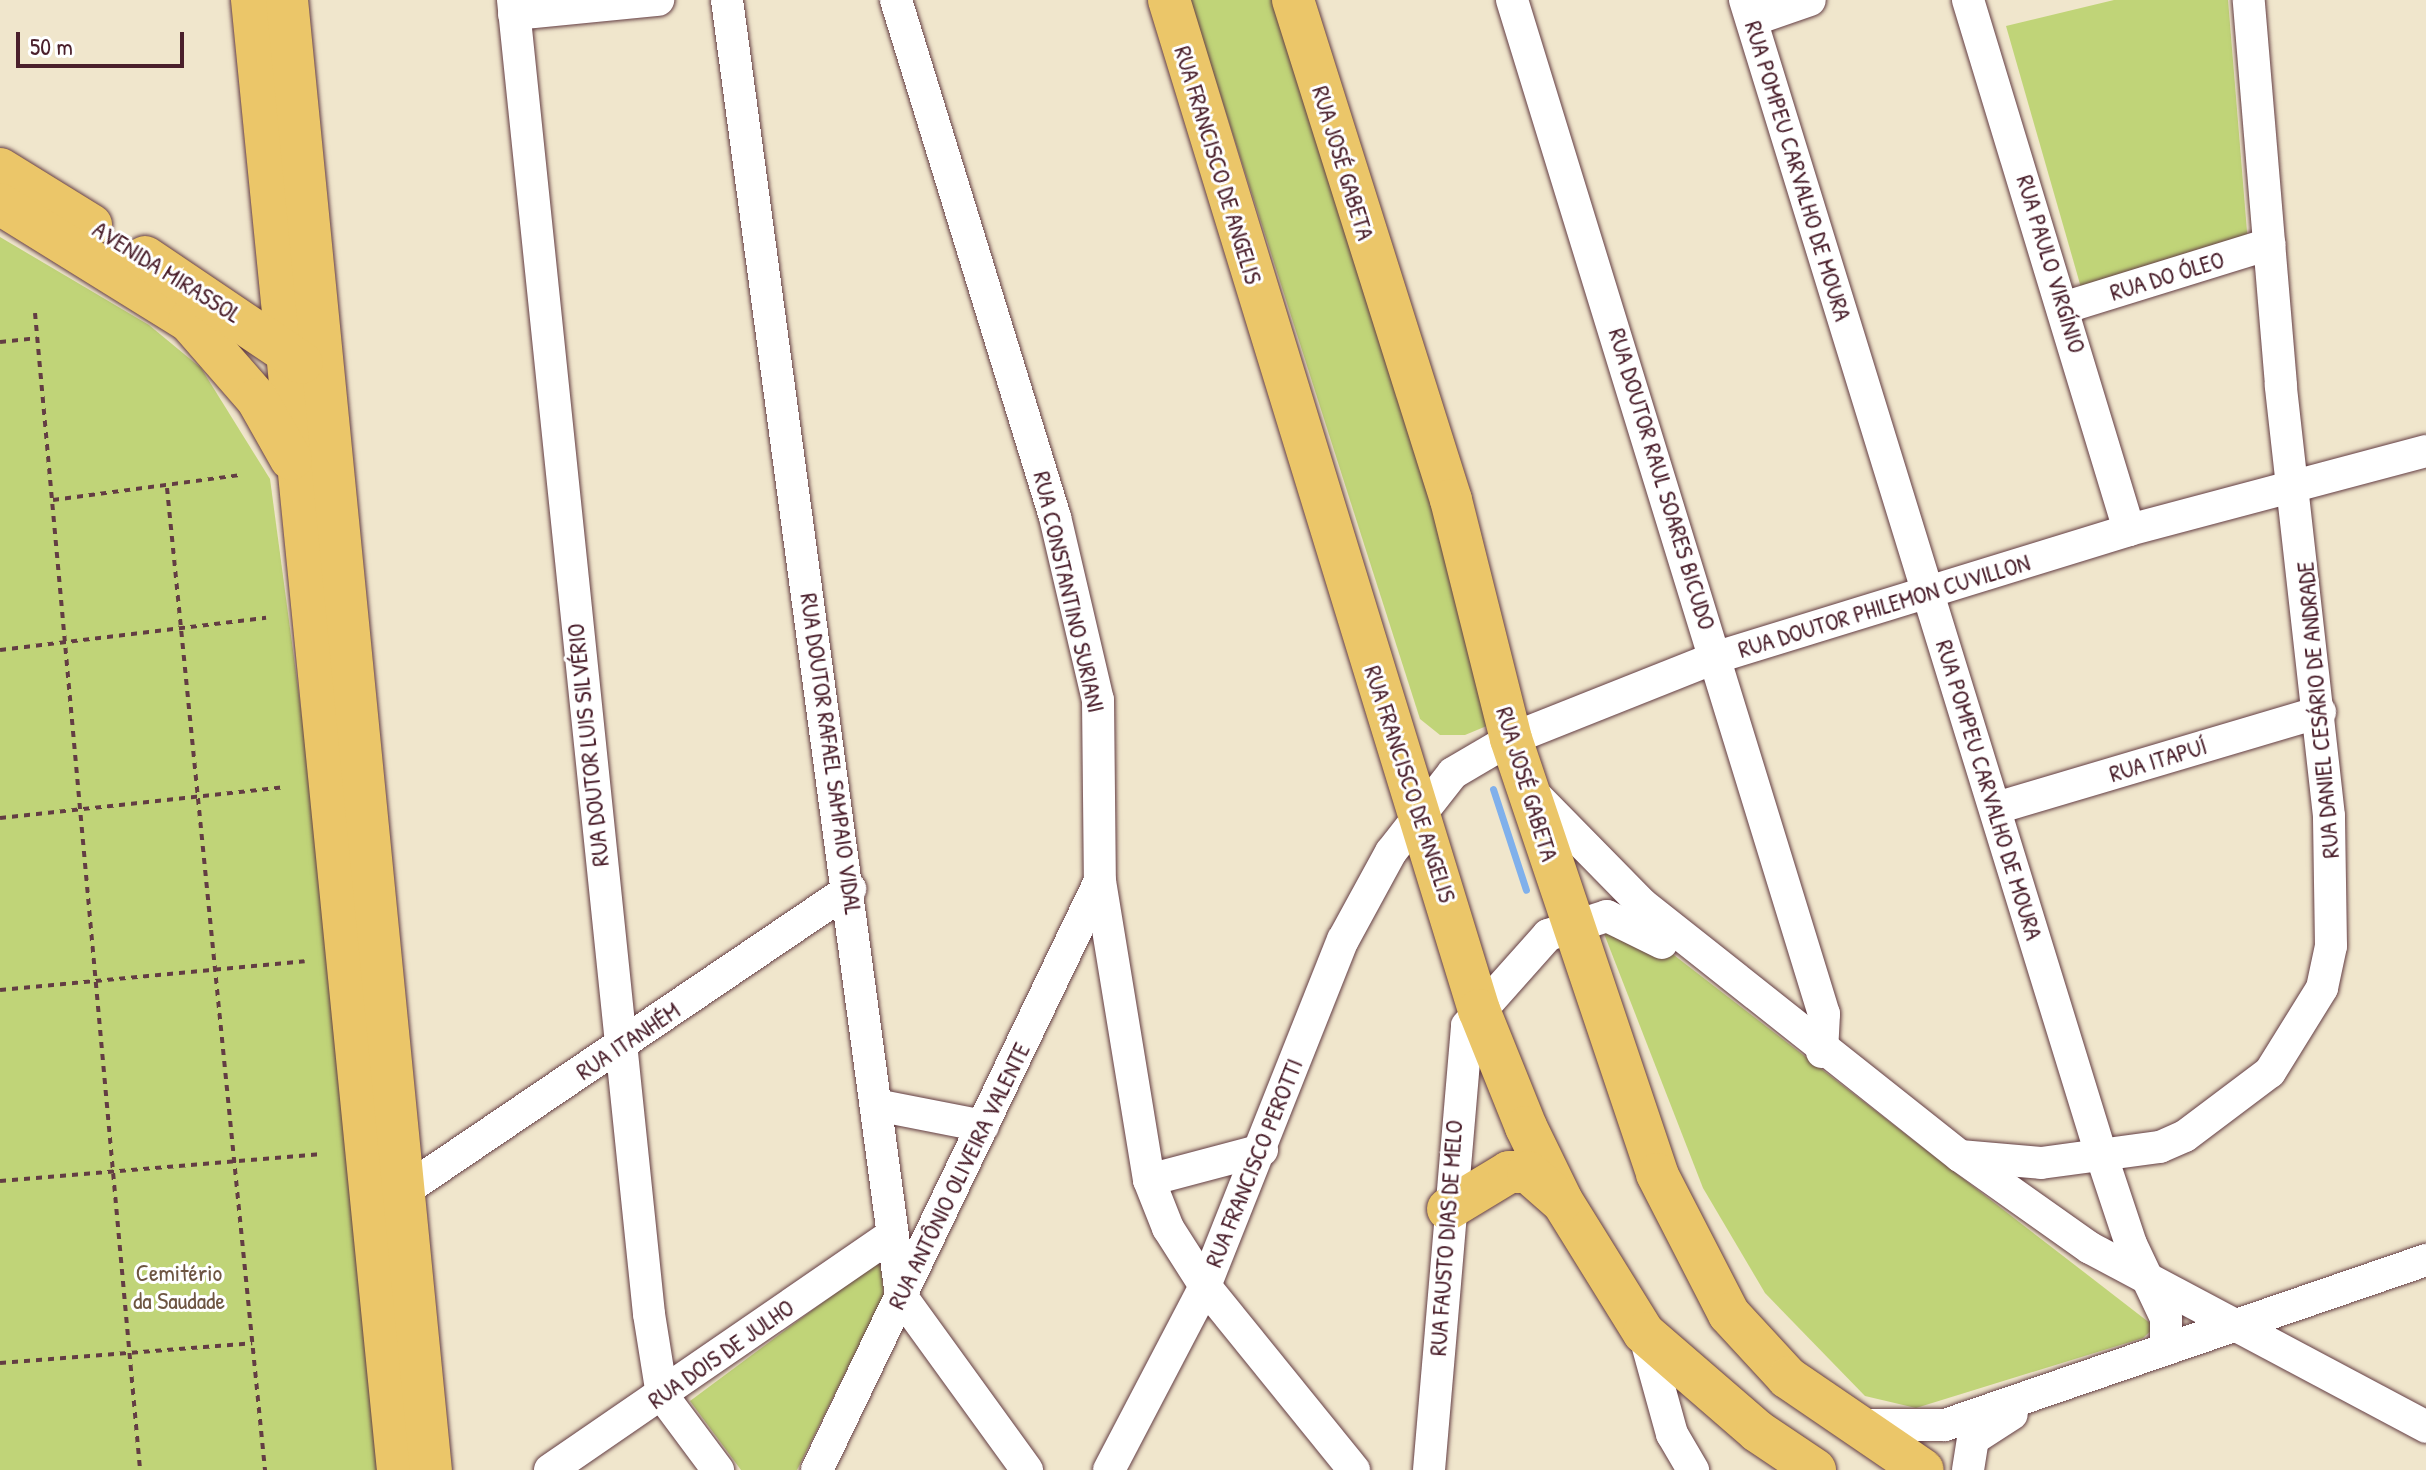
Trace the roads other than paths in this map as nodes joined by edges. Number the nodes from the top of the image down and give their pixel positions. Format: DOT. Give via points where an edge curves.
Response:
graph roads {
  1 [pos="252,0"];
  2 [pos="287,0"];
  3 [pos="658,0"];
  4 [pos="727,0"];
  5 [pos="896,0"];
  6 [pos="1169,0"];
  7 [pos="1293,0"];
  8 [pos="1512,0"];
  9 [pos="1810,0"];
  10 [pos="1968,0"];
  11 [pos="2249,0"];
  12 [pos="514,7"];
  13 [pos="1748,10"];
  14 [pos="0,169"];
  15 [pos="0,204"];
  16 [pos="2269,244"];
  17 [pos="2066,307"];
  18 [pos="287,348"];
  19 [pos="325,388"];
  20 [pos="2426,451"];
  21 [pos="299,473"];
  22 [pos="2292,488"];
  23 [pos="2129,530"];
  24 [pos="1927,593"];
  25 [pos="1717,657"];
  26 [pos="2320,712"];
  27 [pos="1511,739"];
  28 [pos="1526,786"];
  29 [pos="1422,808"];
  30 [pos="1996,808"];
  31 [pos="1391,852"];
  32 [pos="1100,881"];
  33 [pos="850,889"];
  34 [pos="1571,928"];
  35 [pos="1479,1010"];
  36 [pos="1782,1021"];
  37 [pos="618,1049"];
  38 [pos="1822,1052"];
  39 [pos="876,1105"];
  40 [pos="983,1126"];
  41 [pos="1262,1150"];
  42 [pos="2101,1154"];
  43 [pos="1960,1156"];
  44 [pos="1149,1180"];
  45 [pos="404,1191"];
  46 [pos="1562,1201"];
  47 [pos="1448,1209"];
  48 [pos="891,1236"];
  49 [pos="2426,1260"];
  50 [pos="2145,1279"];
  51 [pos="1205,1286"];
  52 [pos="901,1296"];
  53 [pos="2235,1325"];
  54 [pos="1644,1333"];
  55 [pos="2166,1347"];
  56 [pos="2086,1379"];
  57 [pos="662,1395"];
  58 [pos="1852,1425"];
  59 [pos="2426,1427"];
  60 [pos="398,1470"];
  61 [pos="431,1470"];
  62 [pos="550,1470"];
  63 [pos="718,1470"];
  64 [pos="817,1470"];
  65 [pos="1027,1470"];
  66 [pos="1109,1470"];
  67 [pos="1354,1470"];
  68 [pos="1429,1470"];
  69 [pos="1693,1470"];
  70 [pos="1815,1470"];
  71 [pos="1923,1470"];
  72 [pos="1968,1470"];
  1 -- 18 [label="main road"];
  2 -- 19 [label="main road"];
  3 -- 12 [label="street"];
  4 -- 33 [label="street, RUA DOUTOR RAFAEL SAMPAIO VIDAL"];
  5 -- 32 [label="street, RUA CONSTANTINO SURIANI" via="1055,517 1087,651 1101,741"];
  6 -- 29 [label="main road, RUA FRANCISCO DE ANGELIS" via="1356,619"];
  7 -- 27 [label="main road, RUA JOSÉ GABETA" via="1451,500"];
  8 -- 25 [label="street, RUA DOUTOR RAUL SOARES BICUDO"];
  9 -- 13 [label="street"];
  10 -- 17 [label="street, RUA PAULO VIRGÍNIO"];
  11 -- 16 [label="street, RUA DANIEL CESÁRIO DE ANDRADE"];
  12 -- 37 [label="street, RUA DOUTOR LUIS SILVÉRIO"];
  13 -- 24 [label="street, RUA POMPEU CARVALHO DE MOURA"];
  14 -- 18 [label="main road, AVENIDA MIRASSOL"];
  15 -- 21 [label="main road, AVENIDA MIRASSOL" via="189,321 257,399"];
  16 -- 17 [label="street, RUA DO ÓLEO"];
  16 -- 22 [label="street, RUA DANIEL CESÁRIO DE ANDRADE"];
  17 -- 23 [label="street, RUA PAULO VIRGÍNIO"];
  18 -- 19 [label="main road, AVENIDA MIRASSOL"];
  18 -- 21 [label="main road"];
  19 -- 45 [label="main road"];
  20 -- 22 [label="street, RUA DOUTOR PHILEMON CUVILLON"];
  21 -- 60 [label="main road"];
  22 -- 23 [label="street, RUA DOUTOR PHILEMON CUVILLON"];
  22 -- 26 [label="street, RUA DANIEL CESÁRIO DE ANDRADE"];
  23 -- 24 [label="street, RUA DOUTOR PHILEMON CUVILLON"];
  24 -- 25 [label="street, RUA DOUTOR PHILEMON CUVILLON"];
  24 -- 30 [label="street, RUA POMPEU CARVALHO DE MOURA"];
  25 -- 27 [label="street, RUA DOUTOR PHILEMON CUVILLON"];
  25 -- 38 [label="street, RUA DOUTOR RAUL SOARES BICUDO" via="1824,1014"];
  26 -- 30 [label="street, RUA ITAPUÍ"];
  26 -- 42 [label="street, RUA DANIEL CESÁRIO DE ANDRADE" via="2333,879 2331,946 2315,1002 2270,1072 2229,1109 2160,1147"];
  27 -- 28 [label="main road, RUA JOSÉ GABETA"];
  27 -- 29 [label="street, RUA DOUTOR PHILEMON CUVILLON" via="1473,758"];
  28 -- 34 [label="main road, RUA JOSÉ GABETA"];
  28 -- 36 [label="street" via="1642,904"];
  29 -- 31 [label="street, RUA DOUTOR PHILEMON CUVILLON"];
  29 -- 35 [label="main road, RUA FRANCISCO DE ANGELIS"];
  30 -- 42 [label="street, RUA POMPEU CARVALHO DE MOURA"];
  31 -- 41 [label="street, RUA FRANCISCO PEROTTI" via="1319,992"];
  32 -- 40 [label="street, RUA ANTÔNIO OLIVEIRA VALENTE"];
  32 -- 44 [label="street, RUA CONSTANTINO SURIANI"];
  33 -- 37 [label="street, RUA ITANHÉM"];
  33 -- 39 [label="street, RUA DOUTOR RAFAEL SAMPAIO VIDAL"];
  34 -- 35 [label="street, RUA FAUSTO DIAS DE MELO" via="1548,935"];
  34 -- 36 [label="street, RUA FAUSTO DIAS DE MELO" via="1607,916 1626,920"];
  34 -- 58 [label="main road, RUA JOSÉ GABETA" via="1687,1241 1729,1314 1788,1378"];
  35 -- 46 [label="main road, RUA FRANCISCO DE ANGELIS"];
  35 -- 47 [label="street, RUA FAUSTO DIAS DE MELO" via="1467,1026 1456,1088"];
  36 -- 38 [label="street"];
  37 -- 45 [label="street, RUA ITANHÉM"];
  37 -- 57 [label="street, RUA DOUTOR LUIS SILVÉRIO"];
  38 -- 43 [label="street"];
  39 -- 40 [label="street"];
  39 -- 48 [label="street, RUA DOUTOR RAFAEL SAMPAIO VIDAL"];
  40 -- 52 [label="street, RUA ANTÔNIO OLIVEIRA VALENTE"];
  41 -- 44 [label="street"];
  41 -- 51 [label="street, RUA FRANCISCO PEROTTI"];
  42 -- 43 [label="street, RUA DANIEL CESÁRIO DE ANDRADE" via="2041,1163"];
  42 -- 50 [label="street, RUA POMPEU CARVALHO DE MOURA"];
  43 -- 50 [label="street"];
  44 -- 51 [label="street, RUA CONSTANTINO SURIANI" via="1168,1228"];
  45 -- 61 [label="main road"];
  46 -- 47 [label="main road" via="1528,1172 1509,1172"];
  46 -- 54 [label="main road, RUA FRANCISCO DE ANGELIS"];
  47 -- 68 [label="street, RUA FAUSTO DIAS DE MELO"];
  48 -- 52 [label="street, RUA DOUTOR RAFAEL SAMPAIO VIDAL"];
  48 -- 57 [label="street, RUA DOIS DE JULHO"];
  49 -- 53 [label="street"];
  50 -- 53 [label="street"];
  50 -- 55 [label="street, RUA POMPEU CARVALHO DE MOURA" via="2166,1318"];
  51 -- 66 [label="street, RUA FRANCISCO PEROTTI"];
  51 -- 67 [label="street, RUA CONSTANTINO SURIANI"];
  52 -- 64 [label="street, RUA ANTÔNIO OLIVEIRA VALENTE"];
  52 -- 65 [label="street, RUA DOUTOR RAFAEL SAMPAIO VIDAL"];
  53 -- 55 [label="street"];
  53 -- 59 [label="street"];
  54 -- 69 [label="street" via="1672,1434"];
  54 -- 70 [label="main road, RUA FRANCISCO DE ANGELIS" via="1757,1431"];
  55 -- 56 [label="street"];
  56 -- 58 [label="street" via="2033,1390 1945,1425"];
  56 -- 72 [label="street" via="1983,1431 1967,1453"];
  57 -- 62 [label="street, RUA DOIS DE JULHO"];
  57 -- 63 [label="street, RUA DOUTOR LUIS SILVÉRIO"];
  58 -- 71 [label="main road, RUA JOSÉ GABETA"];
}
